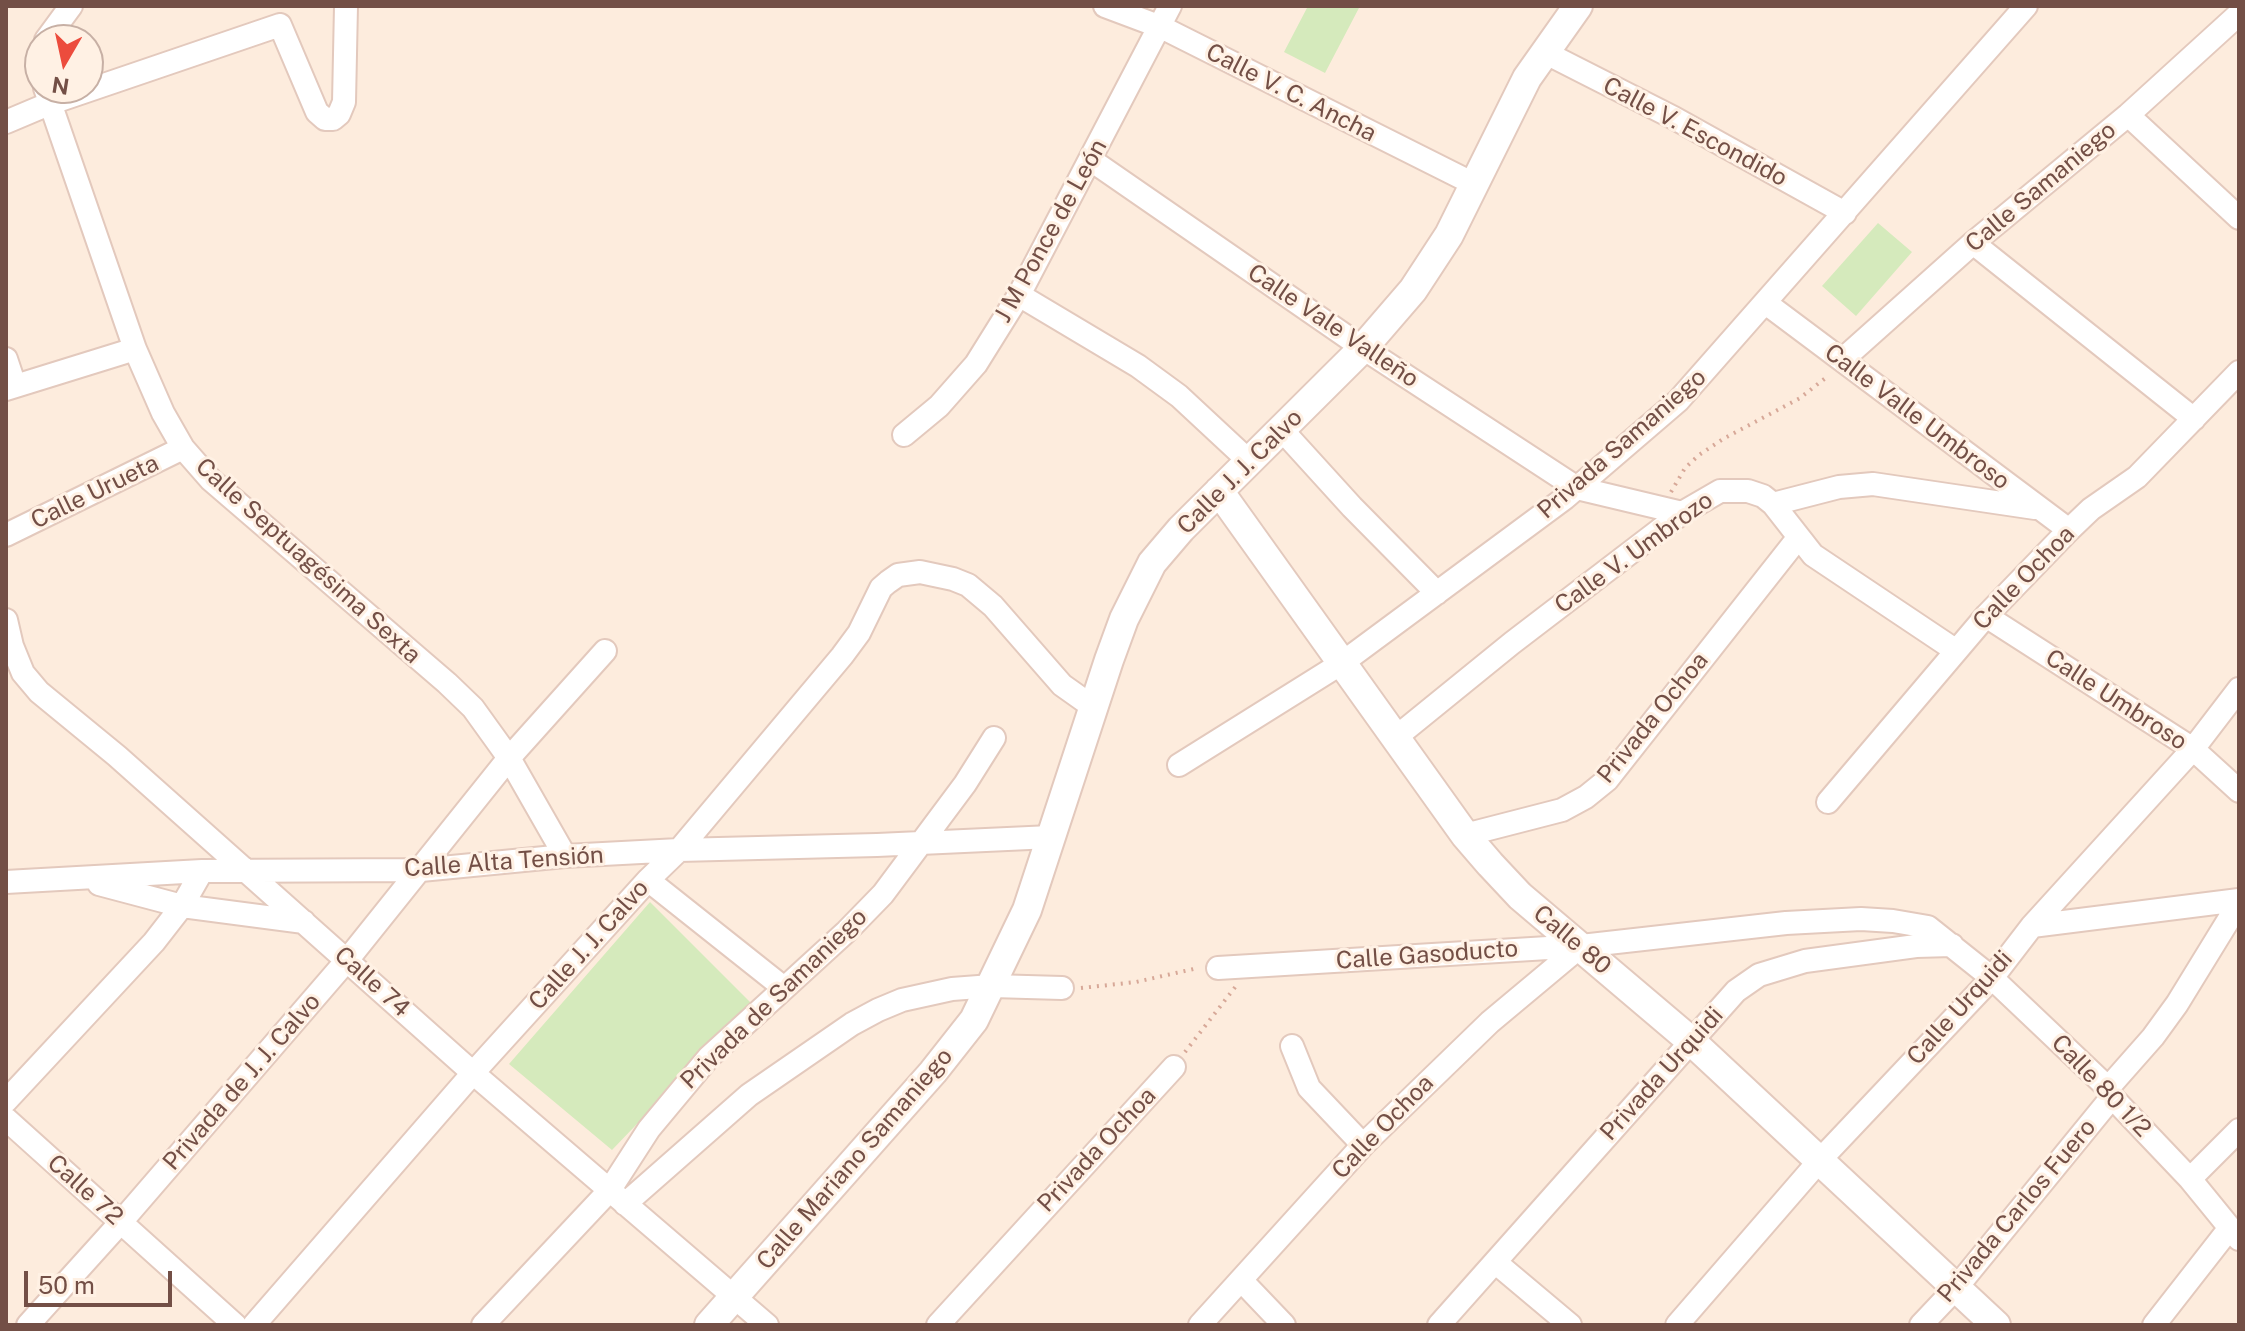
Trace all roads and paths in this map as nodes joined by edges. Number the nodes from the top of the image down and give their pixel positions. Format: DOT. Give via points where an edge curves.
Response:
graph roads {
  1 [pos="71,6"];
  2 [pos="346,6"];
  3 [pos="1105,6"];
  4 [pos="1578,6"];
  5 [pos="2026,6"];
  6 [pos="2239,14"];
  7 [pos="285,16"];
  8 [pos="1166,16"];
  9 [pos="58,24"];
  10 [pos="1544,52"];
  11 [pos="104,76"];
  12 [pos="34,104"];
  13 [pos="51,104"];
  14 [pos="2128,115"];
  15 [pos="6,122"];
  16 [pos="1091,160"];
  17 [pos="1476,185"];
  18 [pos="1845,213"];
  19 [pos="2239,218"];
  20 [pos="1973,243"];
  21 [pos="1019,295"];
  22 [pos="1767,304"];
  23 [pos="1363,348"];
  24 [pos="135,349"];
  25 [pos="6,359"];
  26 [pos="1842,360"];
  27 [pos="2239,372"];
  28 [pos="10,387"];
  29 [pos="2194,419"];
  30 [pos="1282,430"];
  31 [pos="904,435"];
  32 [pos="183,448"];
  33 [pos="1250,462"];
  34 [pos="1577,488"];
  35 [pos="1219,491"];
  36 [pos="1773,504"];
  37 [pos="2040,509"];
  38 [pos="1673,511"];
  39 [pos="2069,530"];
  40 [pos="6,535"];
  41 [pos="1798,538"];
  42 [pos="1437,593"];
  43 [pos="1986,616"];
  44 [pos="6,620"];
  45 [pos="1955,650"];
  46 [pos="605,651"];
  47 [pos="1342,663"];
  48 [pos="2239,689"];
  49 [pos="1093,707"];
  50 [pos="994,738"];
  51 [pos="1395,738"];
  52 [pos="2193,749"];
  53 [pos="509,758"];
  54 [pos="1179,765"];
  55 [pos="2239,791"];
  56 [pos="1828,802"];
  57 [pos="1465,835"];
  58 [pos="1051,837"];
  59 [pos="922,844"];
  60 [pos="679,850"];
  61 [pos="565,856"];
  62 [pos="421,870"];
  63 [pos="202,871"];
  64 [pos="248,871"];
  65 [pos="79,879"];
  66 [pos="648,880"];
  67 [pos="6,882"];
  68 [pos="2239,901"];
  69 [pos="182,906"];
  70 [pos="304,922"];
  71 [pos="2032,926"];
  72 [pos="1952,945"];
  73 [pos="1581,946"];
  74 [pos="348,959"];
  75 [pos="1218,968"];
  76 [pos="1249,968"];
  77 [pos="1992,978"];
  78 [pos="992,986"];
  79 [pos="784,988"];
  80 [pos="1062,988"];
  81 [pos="1691,1041"];
  82 [pos="1292,1046"];
  83 [pos="1174,1067"];
  84 [pos="473,1073"];
  85 [pos="2110,1092"];
  86 [pos="6,1101"];
  87 [pos="6,1119"];
  88 [pos="2239,1130"];
  89 [pos="1363,1145"];
  90 [pos="1820,1160"];
  91 [pos="2190,1179"];
  92 [pos="617,1197"];
  93 [pos="121,1222"];
  94 [pos="2234,1234"];
  95 [pos="1495,1262"];
  96 [pos="1241,1280"];
  97 [pos="1956,1288"];
  98 [pos="734,1296"];
  99 [pos="28,1325"];
  100 [pos="235,1325"];
  101 [pos="254,1325"];
  102 [pos="483,1325"];
  103 [pos="709,1325"];
  104 [pos="767,1325"];
  105 [pos="938,1325"];
  106 [pos="1200,1325"];
  107 [pos="1284,1325"];
  108 [pos="1439,1325"];
  109 [pos="1570,1325"];
  110 [pos="1677,1325"];
  111 [pos="1921,1325"];
  112 [pos="1996,1325"];
  113 [pos="2154,1325"];
  1 -- 9 [label="street"];
  2 -- 7 [label="street" via="344,102 333,119 317,112"];
  3 -- 8 [label="street, Calle V. C. Ancha"];
  4 -- 10 [label="street, Calle J. J. Calvo"];
  5 -- 18 [label="street, Privada Samaniego"];
  6 -- 14 [label="street, Calle Samaniego"];
  7 -- 11 [label="street"];
  8 -- 16 [label="street, J M Ponce de León"];
  8 -- 17 [label="street, Calle V. C. Ancha"];
  10 -- 17 [label="street, Calle J. J. Calvo"];
  10 -- 18 [label="street, Calle V. Escondido"];
  12 -- 15 [label="street"];
  13 -- 24 [label="street, Calle Septuagésima Sexta"];
  14 -- 19 [label="street"];
  14 -- 20 [label="street, Calle Samaniego"];
  16 -- 21 [label="street, J M Ponce de León"];
  16 -- 23 [label="street, Calle Vale Valleño"];
  17 -- 23 [label="street, Calle J. J. Calvo" via="1432,263"];
  18 -- 22 [label="street, Privada Samaniego"];
  20 -- 26 [label="street, Calle Samaniego"];
  20 -- 29 [label="street"];
  21 -- 31 [label="street, J M Ponce de León" via="961,383"];
  21 -- 33 [label="street" via="1138,366"];
  22 -- 26 [label="street, Calle Valle Umbroso"];
  22 -- 34 [label="street, Privada Samaniego" via="1678,401"];
  23 -- 30 [label="street, Calle J. J. Calvo"];
  23 -- 34 [label="street, Calle Vale Valleño"];
  24 -- 28 [label="street"];
  24 -- 32 [label="street, Calle Septuagésima Sexta"];
  25 -- 28 [label="street"];
  26 -- 37 [label="street, Calle Valle Umbroso"];
  26 -- 38 [label="path" via="1813,390 1699,455 1676,481"];
  27 -- 29 [label="street, Calle Ochoa"];
  29 -- 39 [label="street, Calle Ochoa" via="2137,477"];
  30 -- 33 [label="street, Calle J. J. Calvo"];
  30 -- 42 [label="street"];
  32 -- 40 [label="street, Calle Urueta"];
  32 -- 53 [label="street, Calle Septuagésima Sexta" via="211,480 447,683 473,708"];
  33 -- 35 [label="street, Calle J. J. Calvo"];
  34 -- 38 [label="street, Calle Vale Valleño"];
  34 -- 42 [label="street, Privada Samaniego"];
  35 -- 47 [label="street, Calle 80"];
  35 -- 49 [label="street, Calle J. J. Calvo" via="1152,563 1124,619"];
  36 -- 37 [label="street" via="1873,484"];
  36 -- 38 [label="street, Calle V. Umbrozo" via="1734,489"];
  36 -- 41 [label="street"];
  37 -- 39 [label="street, Calle Valle Umbroso"];
  38 -- 51 [label="street, Calle V. Umbrozo"];
  39 -- 43 [label="street, Calle Ochoa"];
  41 -- 45 [label="street" via="1838,574"];
  41 -- 57 [label="street, Privada Ochoa" via="1607,780 1562,810"];
  42 -- 47 [label="street, Privada Samaniego"];
  43 -- 45 [label="street, Calle Ochoa"];
  43 -- 52 [label="street, Calle Umbroso"];
  44 -- 64 [label="street, Calle 74" via="23,673 39,692"];
  45 -- 56 [label="street, Calle Ochoa"];
  46 -- 53 [label="street, Privada de J. J. Calvo"];
  47 -- 51 [label="street, Calle 80"];
  47 -- 54 [label="street, Privada Samaniego"];
  48 -- 52 [label="street, Calle Urquidi"];
  49 -- 58 [label="street, Calle J. J. Calvo"];
  49 -- 60 [label="street, Calle J. J. Calvo" via="1062,685 968,585 920,572 898,575 881,588 842,656"];
  50 -- 59 [label="street, Privada de Samaniego"];
  51 -- 57 [label="street, Calle 80"];
  52 -- 55 [label="street, Calle Umbroso"];
  52 -- 71 [label="street, Calle Urquidi"];
  53 -- 61 [label="street, Calle Septuagésima Sexta"];
  53 -- 62 [label="street, Privada de J. J. Calvo"];
  57 -- 73 [label="street, Calle 80" via="1520,896"];
  58 -- 59 [label="street, Calle Alta Tensión"];
  58 -- 78 [label="street, Calle J. J. Calvo" via="1027,910"];
  59 -- 60 [label="street, Calle Alta Tensión"];
  59 -- 79 [label="street, Privada de Samaniego" via="883,894"];
  60 -- 61 [label="street, Calle Alta Tensión"];
  60 -- 66 [label="street, Calle J. J. Calvo"];
  61 -- 62 [label="street, Calle Alta Tensión"];
  62 -- 64 [label="street, Calle Alta Tensión"];
  62 -- 74 [label="street, Privada de J. J. Calvo"];
  63 -- 64 [label="street, Calle Alta Tensión"];
  63 -- 65 [label="street, Calle Alta Tensión"];
  63 -- 69 [label="street"];
  64 -- 70 [label="street, Calle 74"];
  65 -- 67 [label="street, Calle Alta Tensión"];
  65 -- 69 [label="street"];
  66 -- 79 [label="street"];
  66 -- 84 [label="street, Calle J. J. Calvo"];
  68 -- 71 [label="street"];
  68 -- 85 [label="street, Privada Carlos Fuero" via="2202,967"];
  69 -- 70 [label="street"];
  69 -- 86 [label="street"];
  70 -- 74 [label="street, Calle 74"];
  71 -- 77 [label="street, Calle Urquidi"];
  72 -- 73 [label="street, Calle Gasoducto" via="1928,927 1861,919 1742,926"];
  72 -- 77 [label="street, Calle 80 1/2"];
  72 -- 81 [label="street, Privada Urquidi" via="1777,968 1736,991"];
  73 -- 76 [label="street, Calle Gasoducto"];
  73 -- 81 [label="street, Calle 80"];
  73 -- 89 [label="street, Calle Ochoa" via="1490,1022"];
  74 -- 84 [label="street, Calle 74"];
  74 -- 93 [label="street, Privada de J. J. Calvo"];
  75 -- 76 [label="street, Calle Gasoducto"];
  75 -- 80 [label="path" via="1119,985"];
  76 -- 83 [label="path, Privada Ochoa"];
  77 -- 85 [label="street, Calle 80 1/2"];
  77 -- 90 [label="street, Calle Urquidi"];
  78 -- 80 [label="street"];
  78 -- 92 [label="street, Privada de Samaniego" via="923,994 852,1024"];
  78 -- 98 [label="street, Calle Mariano Samaniego" via="952,1050"];
  79 -- 92 [label="street, Privada de Samaniego" via="678,1091 649,1129"];
  81 -- 90 [label="street, Calle 80"];
  81 -- 95 [label="street, Privada Urquidi"];
  82 -- 89 [label="street" via="1309,1088"];
  83 -- 105 [label="street, Privada Ochoa"];
  84 -- 92 [label="street, Calle 74"];
  84 -- 101 [label="street, Calle J. J. Calvo"];
  85 -- 91 [label="street, Calle 80 1/2"];
  85 -- 97 [label="street, Privada Carlos Fuero"];
  87 -- 93 [label="street, Calle 72"];
  88 -- 91 [label="street"];
  89 -- 96 [label="street, Calle Ochoa"];
  90 -- 97 [label="street, Calle 80"];
  90 -- 110 [label="street, Calle Urquidi"];
  91 -- 94 [label="street, Calle 80 1/2"];
  92 -- 98 [label="street, Calle 74"];
  92 -- 102 [label="street, Privada de Samaniego"];
  93 -- 99 [label="street, Privada de J. J. Calvo"];
  93 -- 100 [label="street, Calle 72"];
  94 -- 113 [label="street"];
  95 -- 108 [label="street, Privada Urquidi"];
  95 -- 109 [label="street"];
  96 -- 106 [label="street, Calle Ochoa"];
  96 -- 107 [label="street"];
  97 -- 111 [label="street, Privada Carlos Fuero"];
  97 -- 112 [label="street, Calle 80"];
  98 -- 103 [label="street, Calle Mariano Samaniego"];
  98 -- 104 [label="street, Calle 74"];
}
